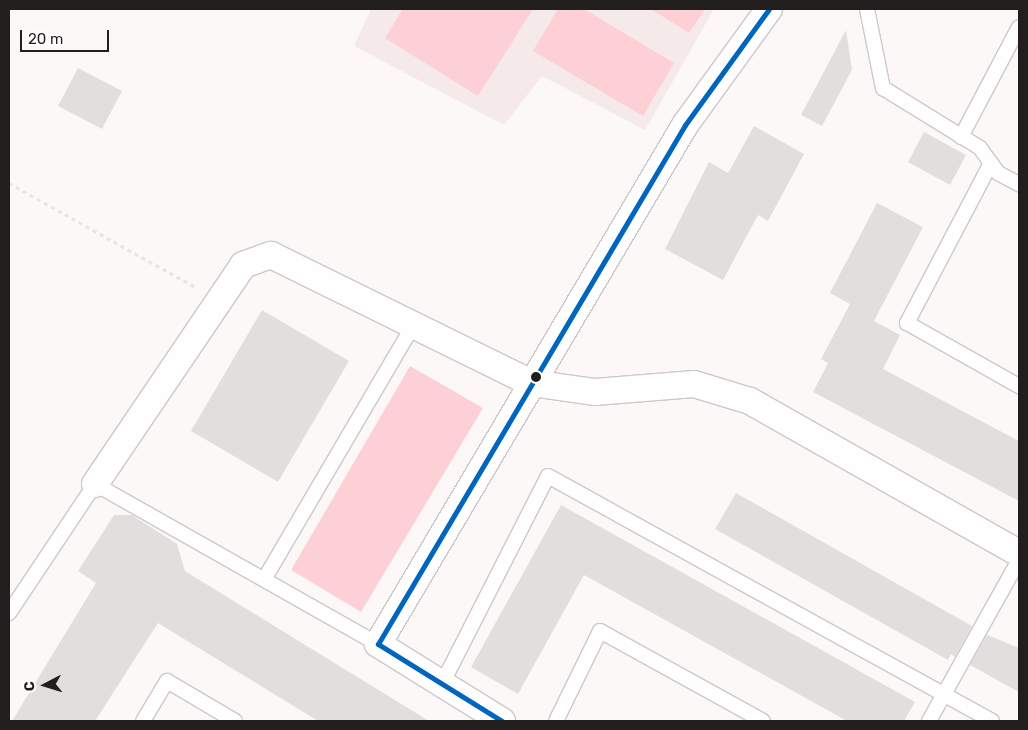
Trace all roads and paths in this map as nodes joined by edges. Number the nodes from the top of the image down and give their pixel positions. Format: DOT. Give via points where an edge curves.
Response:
graph roads {
  1 [pos="768,9"];
  2 [pos="867,9"];
  3 [pos="1019,27"];
  4 [pos="961,137"];
  5 [pos="991,162"];
  6 [pos="9,183"];
  7 [pos="1019,184"];
  8 [pos="219,300"];
  9 [pos="412,327"];
  10 [pos="531,383"];
  11 [pos="1019,386"];
  12 [pos="95,484"];
  13 [pos="1019,553"];
  14 [pos="1019,560"];
  15 [pos="266,578"];
  16 [pos="9,613"];
  17 [pos="378,644"];
  18 [pos="443,682"];
  19 [pos="943,696"];
  20 [pos="143,721"];
  21 [pos="235,721"];
  22 [pos="502,721"];
  23 [pos="556,721"];
  24 [pos="763,721"];
  25 [pos="929,721"];
  26 [pos="992,721"];
  1 -- 10 [label="street" via="685,125"];
  2 -- 4 [label="lane" via="883,88"];
  3 -- 4 [label="lane"];
  4 -- 5 [label="lane" via="980,148"];
  5 -- 7 [label="lane" via="998,173"];
  5 -- 11 [label="lane" via="907,323"];
  6 -- 8 [label="path"];
  8 -- 9 [label="street" via="243,265 271,255"];
  8 -- 12 [label="street"];
  9 -- 10 [label="street"];
  9 -- 15 [label="lane"];
  10 -- 13 [label="street" via="595,392 694,384 720,390 750,401"];
  10 -- 17 [label="street"];
  12 -- 15 [label="lane"];
  12 -- 16 [label="lane"];
  14 -- 19 [label="lane"];
  15 -- 17 [label="lane"];
  17 -- 18 [label="street"];
  18 -- 19 [label="lane" via="548,476"];
  18 -- 22 [label="street"];
  19 -- 25 [label="lane"];
  19 -- 26 [label="lane"];
  20 -- 21 [label="lane" via="167,681"];
  23 -- 24 [label="lane" via="600,631"];
}
